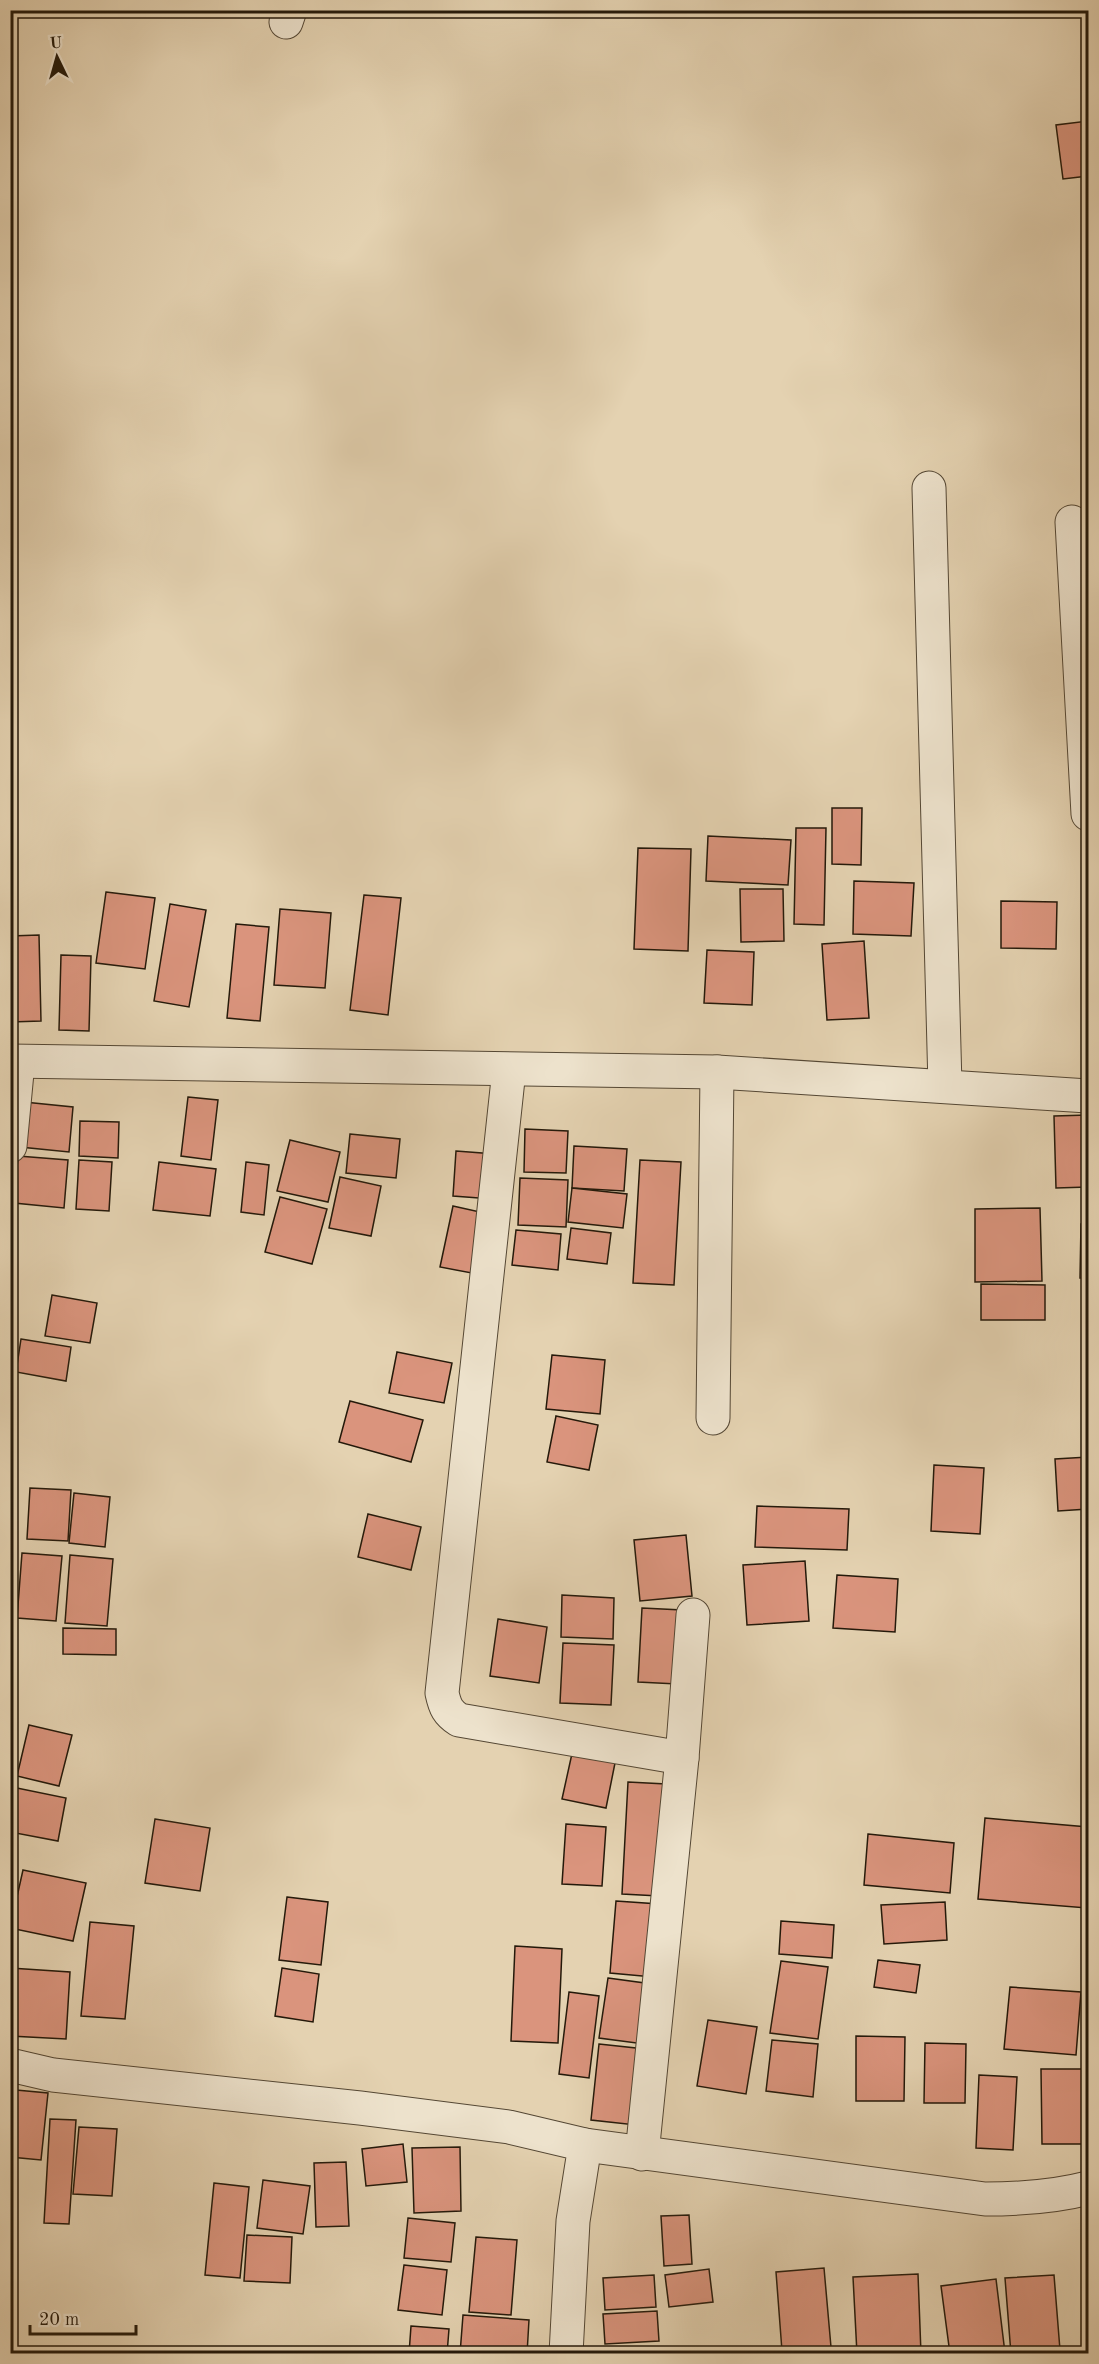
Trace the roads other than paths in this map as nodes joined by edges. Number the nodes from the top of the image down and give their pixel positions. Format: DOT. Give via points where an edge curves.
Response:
graph roads {
  1 [pos="929,488"];
  2 [pos="1072,522"];
  3 [pos="1089,814"];
  4 [pos="14,1062"];
  5 [pos="509,1070"];
  6 [pos="717,1072"];
  7 [pos="945,1086"];
  8 [pos="1089,1096"];
  9 [pos="10,1146"];
  10 [pos="713,1418"];
  11 [pos="693,1615"];
  12 [pos="682,1758"];
  13 [pos="10,2065"];
  14 [pos="585,2145"];
  15 [pos="642,2154"];
  16 [pos="1089,2188"];
  17 [pos="566,2354"];
  1 -- 7 [label="street"];
  2 -- 3 [label="street"];
  4 -- 5 [label="street"];
  4 -- 9 [label="street"];
  5 -- 6 [label="street"];
  5 -- 12 [label="street" via="443,1681 444,1703 448,1713 459,1720"];
  6 -- 7 [label="street"];
  6 -- 10 [label="street"];
  7 -- 8 [label="street"];
  11 -- 12 [label="street"];
  12 -- 15 [label="street"];
  13 -- 14 [label="street" via="53,2075 509,2127"];
  14 -- 15 [label="street"];
  14 -- 17 [label="street" via="573,2221"];
  15 -- 16 [label="street" via="985,2199 1026,2199"];
}
